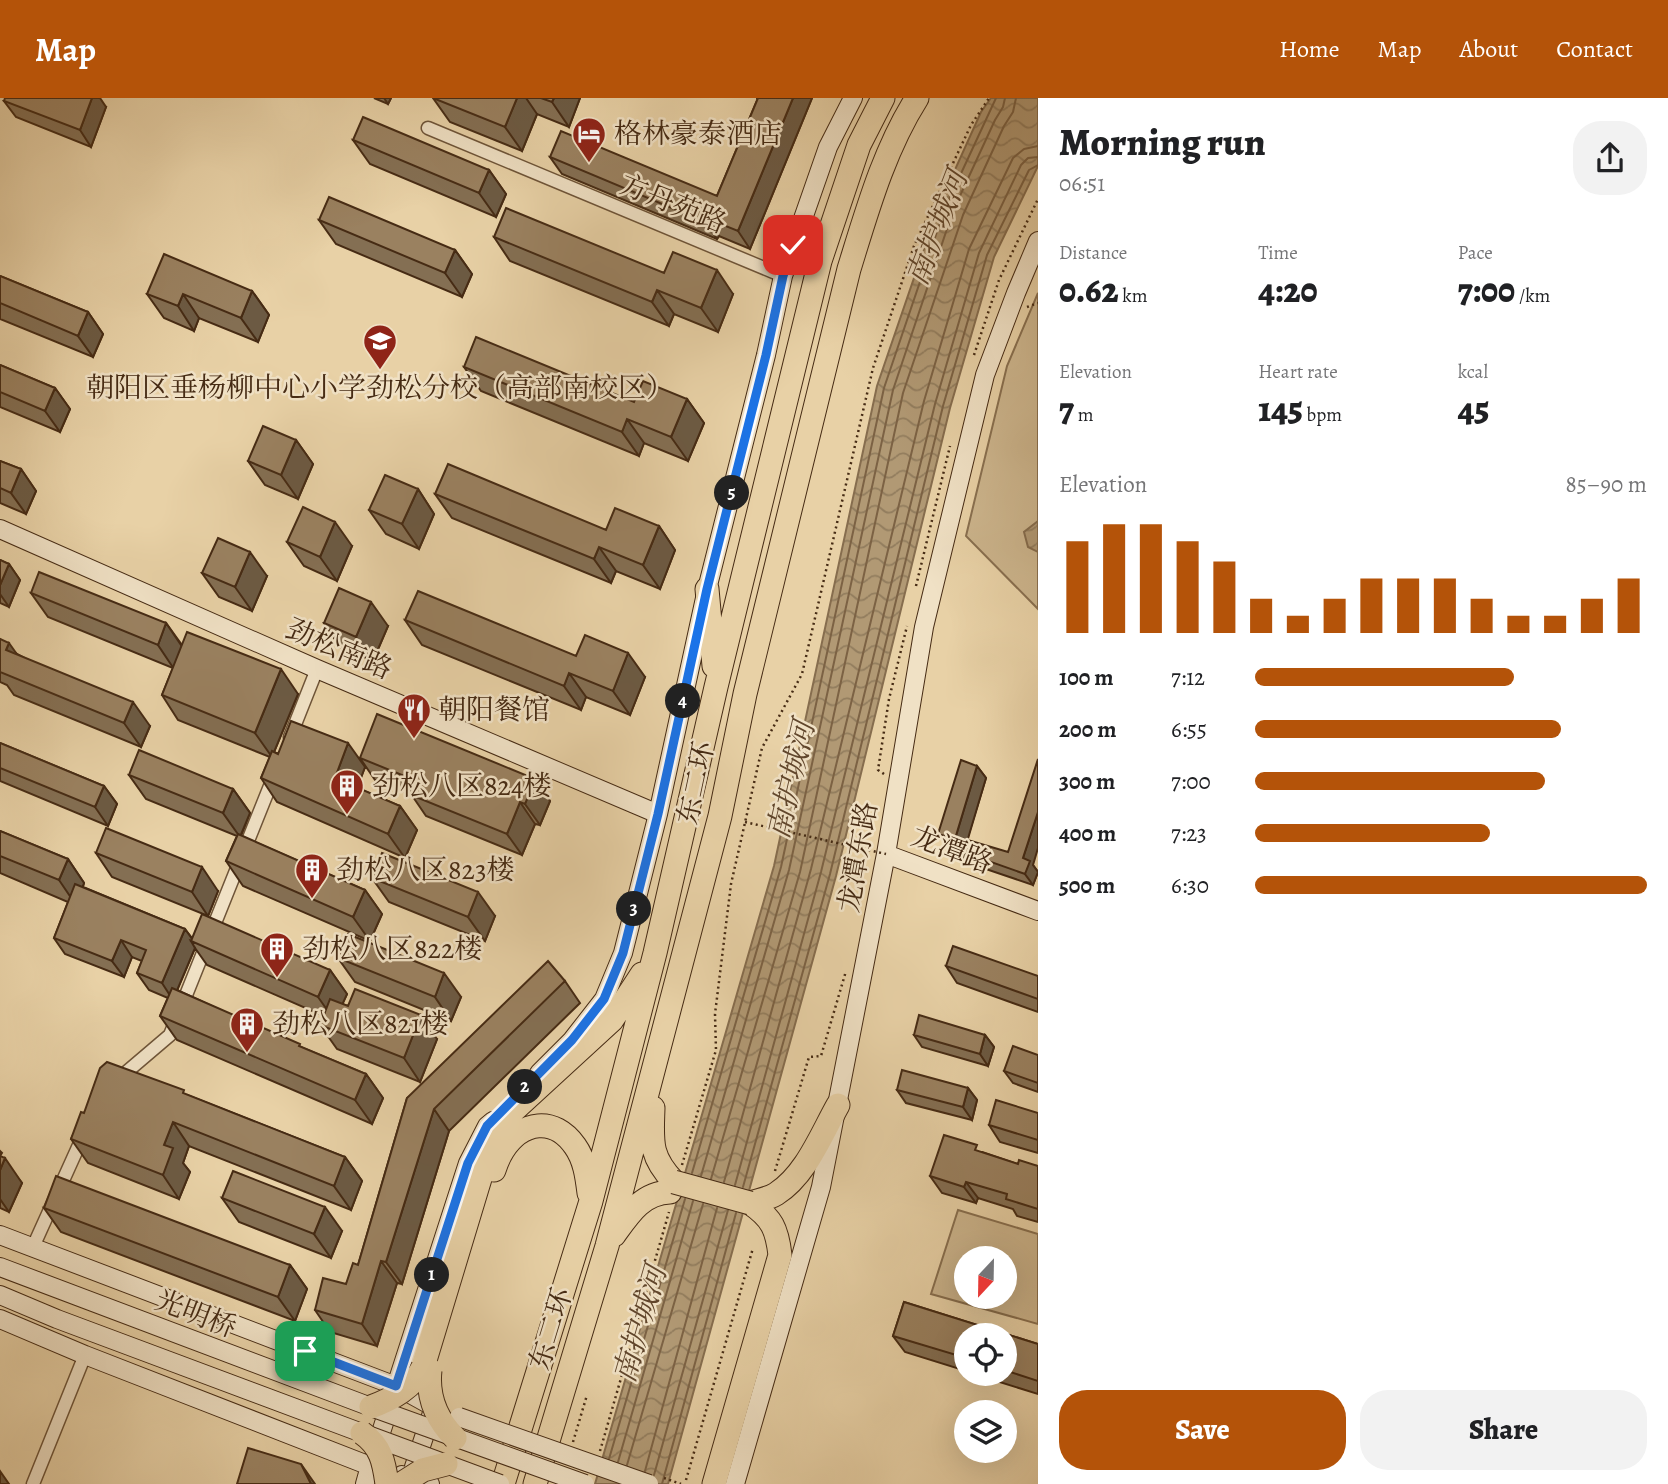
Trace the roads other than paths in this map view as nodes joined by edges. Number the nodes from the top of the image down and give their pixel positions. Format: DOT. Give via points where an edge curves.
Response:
graph roads {
  1 [pos="853,98"];
  2 [pos="883,98"];
  3 [pos="918,98"];
  4 [pos="428,128"];
  5 [pos="1038,241"];
  6 [pos="783,276"];
  7 [pos="0,529"];
  8 [pos="707,589"];
  9 [pos="317,669"];
  10 [pos="716,687"];
  11 [pos="287,744"];
  12 [pos="277,770"];
  13 [pos="658,814"];
  14 [pos="886,854"];
  15 [pos="1038,911"];
  16 [pos="655,953"];
  17 [pos="650,1082"];
  18 [pos="103,1092"];
  19 [pos="838,1105"];
  20 [pos="87,1128"];
  21 [pos="672,1187"];
  22 [pos="591,1201"];
  23 [pos="748,1209"];
  24 [pos="0,1235"];
  25 [pos="607,1246"];
  26 [pos="33,1247"];
  27 [pos="0,1266"];
  28 [pos="0,1295"];
  29 [pos="0,1319"];
  30 [pos="85,1355"];
  31 [pos="426,1369"];
  32 [pos="396,1386"];
  33 [pos="371,1408"];
  34 [pos="434,1408"];
  35 [pos="457,1427"];
  36 [pos="362,1433"];
  37 [pos="446,1464"];
  38 [pos="370,1466"];
  39 [pos="709,1479"];
  40 [pos="406,1481"];
  41 [pos="33,1484"];
  42 [pos="365,1484"];
  43 [pos="387,1484"];
  44 [pos="429,1484"];
  45 [pos="502,1484"];
  46 [pos="535,1484"];
  47 [pos="585,1484"];
  48 [pos="649,1484"];
  1 -- 6 [label="street" via="828,147"];
  2 -- 10 [label="highway, 东二环" via="859,145 820,261"];
  3 -- 17 [label="highway, 东二环" via="887,157 849,269 745,694 720,816"];
  4 -- 6 [label="street, 方丹苑路"];
  5 -- 14 [label="street, 龙潭东路" via="985,375 924,627"];
  6 -- 8 [label="street"];
  7 -- 9 [label="street, 劲松南路"];
  8 -- 10 [label="highway"];
  8 -- 13 [label="street"];
  9 -- 11 [label="street"];
  9 -- 13 [label="street, 劲松南路"];
  10 -- 16 [label="highway, 东二环"];
  12 -- 18 [label="street" via="170,1035"];
  13 -- 32 [label="street" via="623,953 604,999 572,1040 487,1126 468,1163"];
  14 -- 15 [label="street, 龙潭路"];
  14 -- 19 [label="street, 龙潭东路"];
  16 -- 22 [label="highway, 东二环"];
  16 -- 31 [label="highway" via="612,1020 502,1121 492,1139"];
  17 -- 21 [label="highway" via="653,1151"];
  17 -- 25 [label="highway, 东二环"];
  19 -- 23 [label="highway" via="810,1157 787,1186"];
  19 -- 39 [label="street, 龙潭东路" via="821,1187"];
  20 -- 26 [label="street"];
  21 -- 23 [label="highway, bridge"];
  21 -- 25 [label="highway" via="635,1206"];
  22 -- 31 [label="highway" via="585,1167 575,1145 556,1128 533,1125 518,1133 491,1175"];
  22 -- 45 [label="highway, 东二环"];
  23 -- 39 [label="highway" via="770,1219 780,1255"];
  24 -- 26 [label="street"];
  25 -- 46 [label="highway, 东二环"];
  26 -- 32 [label="street"];
  27 -- 33 [label="street, 光明桥"];
  28 -- 36 [label="street, 光明桥"];
  29 -- 30 [label="street"];
  30 -- 38 [label="street"];
  30 -- 41 [label="street"];
  31 -- 33 [label="highway, bridge" via="400,1393"];
  31 -- 35 [label="highway, bridge" via="443,1426"];
  32 -- 34 [label="street"];
  32 -- 38 [label="street"];
  33 -- 35 [label="street, 光明桥, bridge"];
  34 -- 35 [label="street"];
  34 -- 40 [label="street"];
  35 -- 47 [label="street, 光明桥, bridge"];
  35 -- 48 [label="street, 光明桥, bridge"];
  36 -- 37 [label="street, 光明桥, bridge"];
  36 -- 43 [label="highway, bridge" via="383,1458"];
  37 -- 40 [label="highway, bridge"];
  37 -- 45 [label="street, 光明桥, bridge"];
  38 -- 40 [label="street"];
  38 -- 42 [label="street"];
  40 -- 44 [label="street"];
}
